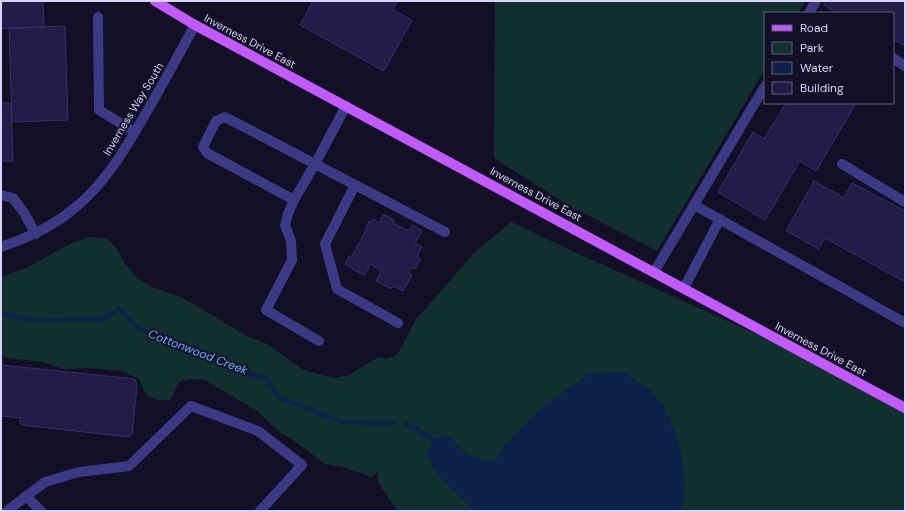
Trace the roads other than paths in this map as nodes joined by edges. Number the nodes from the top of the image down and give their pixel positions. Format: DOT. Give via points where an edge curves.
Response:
graph roads {
  1 [pos="155,1"];
  2 [pos="816,1"];
  3 [pos="810,12"];
  4 [pos="98,17"];
  5 [pos="195,25"];
  6 [pos="894,59"];
  7 [pos="905,66"];
  8 [pos="764,88"];
  9 [pos="346,106"];
  10 [pos="135,132"];
  11 [pos="315,164"];
  12 [pos="842,164"];
  13 [pos="355,185"];
  14 [pos="1,195"];
  15 [pos="294,200"];
  16 [pos="905,202"];
  17 [pos="694,205"];
  18 [pos="720,219"];
  19 [pos="445,232"];
  20 [pos="36,234"];
  21 [pos="1,247"];
  22 [pos="654,272"];
  23 [pos="684,288"];
  24 [pos="398,323"];
  25 [pos="905,323"];
  26 [pos="319,341"];
  27 [pos="905,408"];
  28 [pos="26,496"];
  29 [pos="6,511"];
  30 [pos="41,511"];
  31 [pos="260,511"];
  1 -- 5 [label="main road, Inverness Drive East"];
  2 -- 3 [label="street"];
  4 -- 10 [label="street" via="99,110"];
  5 -- 9 [label="main road, Inverness Drive East"];
  5 -- 10 [label="street, Inverness Way South"];
  6 -- 7 [label="street"];
  8 -- 17 [label="street"];
  9 -- 11 [label="street"];
  9 -- 22 [label="main road, Inverness Drive East"];
  10 -- 20 [label="street, Inverness Way South" via="123,154 99,186 71,212"];
  11 -- 13 [label="street"];
  11 -- 15 [label="street"];
  11 -- 15 [label="street" via="225,117 216,121 203,148 207,153"];
  12 -- 16 [label="street"];
  13 -- 19 [label="street"];
  13 -- 24 [label="street" via="325,244 337,289"];
  14 -- 20 [label="street" via="13,198"];
  15 -- 26 [label="street" via="285,225 291,241 292,260 266,310"];
  17 -- 18 [label="street"];
  17 -- 22 [label="street"];
  18 -- 23 [label="street"];
  18 -- 25 [label="street"];
  20 -- 21 [label="street, Inverness Way South"];
  22 -- 23 [label="main road, Inverness Drive East"];
  23 -- 27 [label="main road, Inverness Drive East"];
  28 -- 29 [label="street"];
  28 -- 30 [label="street"];
  28 -- 31 [label="street" via="45,482 73,474 129,466 191,406 258,431 302,465"];
}
